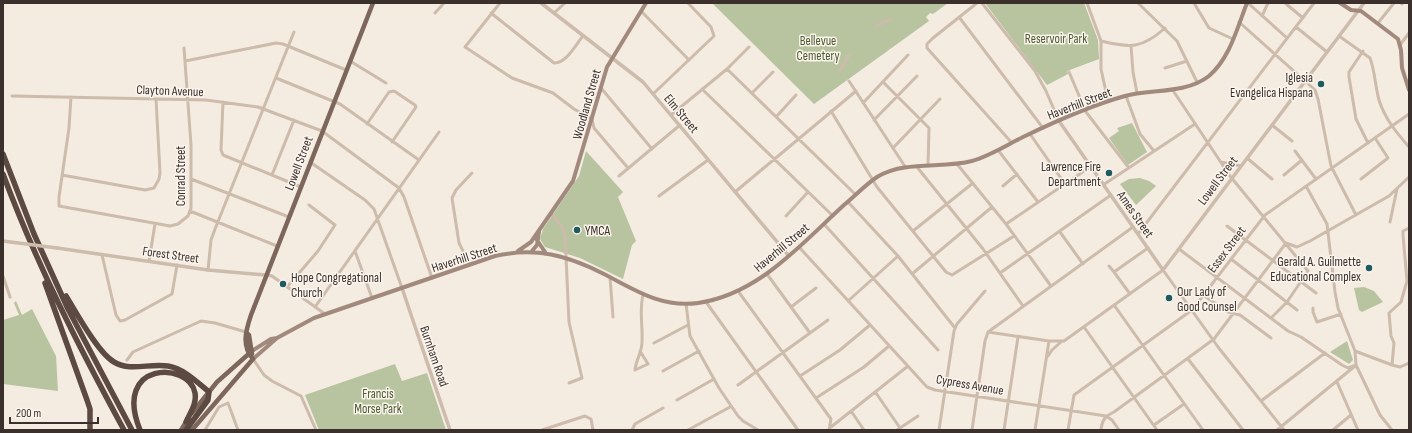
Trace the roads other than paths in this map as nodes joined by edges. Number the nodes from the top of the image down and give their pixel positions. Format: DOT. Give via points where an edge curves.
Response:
graph roads {
  1 [pos="373,3"];
  2 [pos="444,3"];
  3 [pos="500,3"];
  4 [pos="541,3"];
  5 [pos="565,3"];
  6 [pos="646,3"];
  7 [pos="688,3"];
  8 [pos="977,3"];
  9 [pos="982,3"];
  10 [pos="1087,3"];
  11 [pos="1138,3"];
  12 [pos="1247,3"];
  13 [pos="1268,3"];
  14 [pos="1285,3"];
  15 [pos="1314,3"];
  16 [pos="1340,3"];
  17 [pos="1364,3"];
  18 [pos="1394,3"];
  19 [pos="1195,4"];
  20 [pos="641,10"];
  21 [pos="1358,11"];
  22 [pos="435,13"];
  23 [pos="491,13"];
  24 [pos="554,13"];
  25 [pos="1262,16"];
  26 [pos="959,17"];
  27 [pos="1303,18"];
  28 [pos="891,19"];
  29 [pos="1240,22"];
  30 [pos="1378,23"];
  31 [pos="876,26"];
  32 [pos="1296,27"];
  33 [pos="1165,28"];
  34 [pos="294,32"];
  35 [pos="1409,33"];
  36 [pos="583,36"];
  37 [pos="1339,36"];
  38 [pos="1287,38"];
  39 [pos="1233,39"];
  40 [pos="1101,41"];
  41 [pos="1400,45"];
  42 [pos="1131,46"];
  43 [pos="288,47"];
  44 [pos="749,47"];
  45 [pos="184,48"];
  46 [pos="1363,51"];
  47 [pos="1327,52"];
  48 [pos="849,55"];
  49 [pos="908,55"];
  50 [pos="1275,55"];
  51 [pos="612,58"];
  52 [pos="689,60"];
  53 [pos="185,61"];
  54 [pos="1188,61"];
  55 [pos="350,62"];
  56 [pos="1165,68"];
  57 [pos="727,69"];
  58 [pos="346,70"];
  59 [pos="840,71"];
  60 [pos="773,72"];
  61 [pos="1070,72"];
  62 [pos="917,76"];
  63 [pos="276,78"];
  64 [pos="1306,81"];
  65 [pos="849,82"];
  66 [pos="883,82"];
  67 [pos="1197,82"];
  68 [pos="386,83"];
  69 [pos="601,88"];
  70 [pos="702,89"];
  71 [pos="1172,89"];
  72 [pos="1409,90"];
  73 [pos="856,91"];
  74 [pos="752,93"];
  75 [pos="1137,93"];
  76 [pos="653,94"];
  77 [pos="796,95"];
  78 [pos="12,96"];
  79 [pos="897,96"];
  80 [pos="1126,96"];
  81 [pos="71,97"];
  82 [pos="156,99"];
  83 [pos="940,99"];
  84 [pos="188,100"];
  85 [pos="334,101"];
  86 [pos="1108,101"];
  87 [pos="223,102"];
  88 [pos="863,103"];
  89 [pos="264,108"];
  90 [pos="1084,110"];
  91 [pos="831,111"];
  92 [pos="1409,114"];
  93 [pos="671,115"];
  94 [pos="776,117"];
  95 [pos="592,119"];
  96 [pos="920,119"];
  97 [pos="294,120"];
  98 [pos="874,120"];
  99 [pos="1059,121"];
  100 [pos="367,124"];
  101 [pos="1195,124"];
  102 [pos="1272,125"];
  103 [pos="680,126"];
  104 [pos="1391,127"];
  105 [pos="1043,128"];
  106 [pos="322,131"];
  107 [pos="439,132"];
  108 [pos="1030,134"];
  109 [pos="1375,138"];
  110 [pos="798,139"];
  111 [pos="1292,141"];
  112 [pos="392,142"];
  113 [pos="1207,142"];
  114 [pos="1012,143"];
  115 [pos="1368,143"];
  116 [pos="1409,147"];
  117 [pos="893,148"];
  118 [pos="652,149"];
  119 [pos="998,150"];
  120 [pos="1154,151"];
  121 [pos="1295,151"];
  122 [pos="3,154"];
  123 [pos="1247,158"];
  124 [pos="774,159"];
  125 [pos="419,160"];
  126 [pos="708,160"];
  127 [pos="1302,160"];
  128 [pos="310,162"];
  129 [pos="1221,162"];
  130 [pos="242,163"];
  131 [pos="957,164"];
  132 [pos="928,166"];
  133 [pos="1241,166"];
  134 [pos="917,167"];
  135 [pos="1090,167"];
  136 [pos="628,168"];
  137 [pos="906,168"];
  138 [pos="1129,168"];
  139 [pos="1332,168"];
  140 [pos="472,173"];
  141 [pos="3,174"];
  142 [pos="1017,174"];
  143 [pos="62,175"];
  144 [pos="272,175"];
  145 [pos="1284,175"];
  146 [pos="619,176"];
  147 [pos="1409,177"];
  148 [pos="1232,178"];
  149 [pos="191,179"];
  150 [pos="1272,179"];
  151 [pos="1316,179"];
  152 [pos="1361,179"];
  153 [pos="874,180"];
  154 [pos="973,183"];
  155 [pos="1065,184"];
  156 [pos="1103,185"];
  157 [pos="1002,186"];
  158 [pos="1306,186"];
  159 [pos="301,187"];
  160 [pos="400,188"];
  161 [pos="1397,189"];
  162 [pos="735,192"];
  163 [pos="808,192"];
  164 [pos="229,194"];
  165 [pos="856,195"];
  166 [pos="1111,195"];
  167 [pos="659,196"];
  168 [pos="848,202"];
  169 [pos="1038,202"];
  170 [pos="948,204"];
  171 [pos="309,205"];
  172 [pos="992,207"];
  173 [pos="190,212"];
  174 [pos="551,213"];
  175 [pos="1356,215"];
  176 [pos="786,216"];
  177 [pos="832,216"];
  178 [pos="1264,216"];
  179 [pos="289,217"];
  180 [pos="378,218"];
  181 [pos="218,222"];
  182 [pos="1390,222"];
  183 [pos="155,224"];
  184 [pos="824,224"];
  185 [pos="1006,224"];
  186 [pos="1227,226"];
  187 [pos="1133,227"];
  188 [pos="967,228"];
  189 [pos="1409,228"];
  190 [pos="540,230"];
  191 [pos="913,231"];
  192 [pos="1328,231"];
  193 [pos="1060,232"];
  194 [pos="1138,234"];
  195 [pos="1014,236"];
  196 [pos="537,240"];
  197 [pos="3,241"];
  198 [pos="1244,241"];
  199 [pos="531,242"];
  200 [pos="1286,243"];
  201 [pos="277,246"];
  202 [pos="799,247"];
  203 [pos="1148,248"];
  204 [pos="1179,249"];
  205 [pos="355,251"];
  206 [pos="532,251"];
  207 [pos="516,252"];
  208 [pos="1407,252"];
  209 [pos="546,253"];
  210 [pos="986,253"];
  211 [pos="102,255"];
  212 [pos="1028,255"];
  213 [pos="789,256"];
  214 [pos="898,256"];
  215 [pos="933,256"];
  216 [pos="566,258"];
  217 [pos="1231,259"];
  218 [pos="149,261"];
  219 [pos="1272,262"];
  220 [pos="40,263"];
  221 [pos="1083,264"];
  222 [pos="177,265"];
  223 [pos="470,265"];
  224 [pos="1109,266"];
  225 [pos="50,268"];
  226 [pos="208,270"];
  227 [pos="1163,270"];
  228 [pos="1114,272"];
  229 [pos="1000,273"];
  230 [pos="767,274"];
  231 [pos="912,274"];
  232 [pos="266,275"];
  233 [pos="3,276"];
  234 [pos="610,277"];
  235 [pos="1217,277"];
  236 [pos="432,278"];
  237 [pos="873,278"];
  238 [pos="1258,280"];
  239 [pos="1408,281"];
  240 [pos="1301,282"];
  241 [pos="1051,286"];
  242 [pos="287,288"];
  243 [pos="402,288"];
  244 [pos="816,288"];
  245 [pos="738,291"];
  246 [pos="985,291"];
  247 [pos="1316,293"];
  248 [pos="1130,294"];
  249 [pos="644,295"];
  250 [pos="1204,295"];
  251 [pos="10,297"];
  252 [pos="372,298"];
  253 [pos="1245,298"];
  254 [pos="848,301"];
  255 [pos="706,302"];
  256 [pos="1287,302"];
  257 [pos="686,304"];
  258 [pos="1023,306"];
  259 [pos="1114,306"];
  260 [pos="315,307"];
  261 [pos="791,307"];
  262 [pos="1313,308"];
  263 [pos="1192,310"];
  264 [pos="1297,310"];
  265 [pos="325,314"];
  266 [pos="1233,314"];
  267 [pos="1341,314"];
  268 [pos="613,317"];
  269 [pos="1271,318"];
  270 [pos="828,320"];
  271 [pos="688,325"];
  272 [pos="870,325"];
  273 [pos="1084,327"];
  274 [pos="956,328"];
  275 [pos="988,332"];
  276 [pos="247,333"];
  277 [pos="810,333"];
  278 [pos="1018,337"];
  279 [pos="277,338"];
  280 [pos="1271,338"];
  281 [pos="1213,340"];
  282 [pos="1049,342"];
  283 [pos="1061,342"];
  284 [pos="654,343"];
  285 [pos="889,346"];
  286 [pos="1143,346"];
  287 [pos="938,350"];
  288 [pos="640,351"];
  289 [pos="699,351"];
  290 [pos="1355,351"];
  291 [pos="783,352"];
  292 [pos="250,353"];
  293 [pos="1325,353"];
  294 [pos="253,359"];
  295 [pos="1046,359"];
  296 [pos="1188,359"];
  297 [pos="127,360"];
  298 [pos="1409,363"];
  299 [pos="1356,365"];
  300 [pos="1392,365"];
  301 [pos="908,366"];
  302 [pos="1112,367"];
  303 [pos="663,371"];
  304 [pos="757,372"];
  305 [pos="800,376"];
  306 [pos="1164,376"];
  307 [pos="714,379"];
  308 [pos="1337,382"];
  309 [pos="569,383"];
  310 [pos="738,385"];
  311 [pos="209,392"];
  312 [pos="944,392"];
  313 [pos="876,393"];
  314 [pos="977,397"];
  315 [pos="816,398"];
  316 [pos="1134,398"];
  317 [pos="677,400"];
  318 [pos="1008,401"];
  319 [pos="1261,401"];
  320 [pos="1184,404"];
  321 [pos="1039,406"];
  322 [pos="730,407"];
  323 [pos="663,408"];
  324 [pos="1071,410"];
  325 [pos="850,411"];
  326 [pos="1351,415"];
  327 [pos="918,416"];
  328 [pos="1106,416"];
  329 [pos="186,422"];
  330 [pos="1154,425"];
  331 [pos="1281,426"];
  332 [pos="830,428"];
  333 [pos="900,428"];
  334 [pos="1242,429"];
  335 [pos="90,430"];
  336 [pos="124,430"];
  337 [pos="132,430"];
  338 [pos="140,430"];
  339 [pos="181,430"];
  340 [pos="186,430"];
  341 [pos="192,430"];
  342 [pos="205,430"];
  343 [pos="238,430"];
  344 [pos="316,430"];
  345 [pos="450,430"];
  346 [pos="542,430"];
  347 [pos="593,430"];
  348 [pos="632,430"];
  349 [pos="688,430"];
  350 [pos="758,430"];
  351 [pos="798,430"];
  352 [pos="864,430"];
  353 [pos="897,430"];
  354 [pos="939,430"];
  355 [pos="972,430"];
  356 [pos="1004,430"];
  357 [pos="1035,430"];
  358 [pos="1068,430"];
  359 [pos="1101,430"];
  360 [pos="1119,430"];
  361 [pos="1157,430"];
  362 [pos="1203,430"];
  363 [pos="1237,430"];
  364 [pos="1276,430"];
  365 [pos="1284,430"];
  366 [pos="1333,430"];
  367 [pos="1358,430"];
  368 [pos="1392,430"];
  1 -- 55 [label="main road, Lowell Street"];
  2 -- 22 [label="street"];
  3 -- 23 [label="street"];
  4 -- 24 [label="street, Elm Street"];
  5 -- 24 [label="street"];
  6 -- 20 [label="main road, Woodland Street"];
  7 -- 52 [label="street" via="714,33"];
  8 -- 26 [label="street"];
  9 -- 99 [label="street, Ames Street" via="1035,71"];
  10 -- 40 [label="street"];
  11 -- 33 [label="street"];
  12 -- 25 [label="street"];
  12 -- 29 [label="main road, Haverhill Street"];
  13 -- 25 [label="street"];
  14 -- 27 [label="street"];
  15 -- 27 [label="street"];
  16 -- 21 [label="main road"];
  17 -- 21 [label="street, Lowell Street"];
  18 -- 30 [label="street"];
  19 -- 39 [label="street" via="1209,28"];
  20 -- 51 [label="main road, Woodland Street"];
  20 -- 52 [label="street"];
  21 -- 30 [label="main road"];
  21 -- 37 [label="street, Lowell Street"];
  23 -- 36 [label="street" via="554,63 563,60"];
  23 -- 95 [label="street" via="465,47 512,78 553,93"];
  24 -- 36 [label="street, Elm Street"];
  25 -- 38 [label="street"];
  26 -- 105 [label="street"];
  26 -- 114 [label="street" via="927,44 927,48"];
  27 -- 32 [label="street"];
  28 -- 31 [label="street"];
  29 -- 39 [label="main road, Haverhill Street"];
  29 -- 50 [label="street"];
  30 -- 41 [label="main road" via="1396,36"];
  32 -- 38 [label="street"];
  32 -- 47 [label="street"];
  33 -- 42 [label="street" via="1149,41"];
  33 -- 54 [label="street" via="1177,41"];
  34 -- 43 [label="street"];
  35 -- 41 [label="street"];
  36 -- 51 [label="street, Elm Street"];
  37 -- 46 [label="street"];
  37 -- 47 [label="street, Lowell Street"];
  38 -- 50 [label="street"];
  39 -- 67 [label="main road, Haverhill Street" via="1221,64"];
  40 -- 42 [label="street"];
  40 -- 86 [label="street" via="1101,69"];
  41 -- 72 [label="main road" via="1402,68"];
  42 -- 75 [label="street"];
  43 -- 53 [label="street" via="272,44"];
  43 -- 58 [label="street"];
  43 -- 63 [label="street"];
  44 -- 57 [label="street"];
  45 -- 53 [label="street, Conrad Street"];
  46 -- 104 [label="street" via="1372,62 1379,100"];
  46 -- 115 [label="street" via="1349,72 1349,77 1356,119"];
  47 -- 64 [label="street, Lowell Street"];
  48 -- 59 [label="street"];
  49 -- 66 [label="street"];
  50 -- 64 [label="street"];
  50 -- 113 [label="street"];
  51 -- 69 [label="main road, Woodland Street"];
  51 -- 76 [label="street, Elm Street" via="637,77"];
  52 -- 76 [label="street"];
  53 -- 84 [label="street, Conrad Street"];
  54 -- 56 [label="street"];
  54 -- 67 [label="street"];
  55 -- 58 [label="main road, Lowell Street"];
  55 -- 68 [label="street"];
  57 -- 70 [label="street"];
  57 -- 74 [label="street"];
  58 -- 85 [label="main road, Lowell Street"];
  60 -- 74 [label="street"];
  61 -- 90 [label="street"];
  62 -- 79 [label="street"];
  63 -- 85 [label="street"];
  63 -- 89 [label="street"];
  64 -- 102 [label="street, Lowell Street"];
  64 -- 139 [label="street" via="1315,90 1318,99"];
  65 -- 73 [label="street"];
  66 -- 79 [label="street"];
  66 -- 88 [label="street"];
  67 -- 71 [label="main road, Haverhill Street"];
  69 -- 95 [label="main road, Woodland Street"];
  69 -- 118 [label="street"];
  70 -- 93 [label="street"];
  70 -- 124 [label="street"];
  71 -- 75 [label="main road, Haverhill Street"];
  71 -- 101 [label="street"];
  73 -- 88 [label="street"];
  73 -- 91 [label="street"];
  74 -- 94 [label="street"];
  75 -- 80 [label="main road, Haverhill Street"];
  76 -- 93 [label="street, Elm Street"];
  77 -- 94 [label="street"];
  78 -- 81 [label="street, Clayton Avenue"];
  79 -- 96 [label="street"];
  79 -- 98 [label="street"];
  80 -- 86 [label="main road, Haverhill Street"];
  80 -- 120 [label="street" via="1140,134"];
  81 -- 82 [label="street, Clayton Avenue"];
  81 -- 143 [label="street"];
  82 -- 84 [label="street, Clayton Avenue"];
  82 -- 143 [label="street" via="160,173 154,188 145,190"];
  83 -- 96 [label="street"];
  84 -- 87 [label="street, Clayton Avenue"];
  84 -- 149 [label="street, Conrad Street"];
  85 -- 100 [label="street"];
  85 -- 106 [label="main road, Lowell Street"];
  86 -- 90 [label="main road, Haverhill Street"];
  87 -- 89 [label="street, Clayton Avenue"];
  87 -- 130 [label="street" via="222,153"];
  88 -- 98 [label="street"];
  89 -- 97 [label="street, Clayton Avenue"];
  89 -- 130 [label="street"];
  90 -- 99 [label="main road, Haverhill Street"];
  90 -- 138 [label="street"];
  91 -- 110 [label="street"];
  91 -- 153 [label="street"];
  92 -- 104 [label="street, Essex Street"];
  93 -- 103 [label="street, Elm Street"];
  94 -- 110 [label="street"];
  95 -- 136 [label="street" via="594,128"];
  95 -- 174 [label="main road, Woodland Street" via="576,174"];
  96 -- 117 [label="street"];
  96 -- 132 [label="street" via="929,128"];
  97 -- 106 [label="street, Clayton Avenue"];
  97 -- 144 [label="street"];
  98 -- 117 [label="street"];
  99 -- 105 [label="main road, Haverhill Street"];
  99 -- 135 [label="street, Ames Street"];
  100 -- 112 [label="street"];
  100 -- 112 [label="street" via="389,92 392,91 416,107"];
  101 -- 113 [label="street"];
  101 -- 120 [label="street"];
  102 -- 111 [label="street"];
  102 -- 123 [label="street, Lowell Street"];
  103 -- 118 [label="street"];
  103 -- 126 [label="street, Elm Street"];
  104 -- 109 [label="street, Essex Street"];
  104 -- 116 [label="street"];
  105 -- 108 [label="main road, Haverhill Street"];
  106 -- 128 [label="main road, Lowell Street"];
  106 -- 160 [label="street, Clayton Avenue"];
  107 -- 125 [label="street"];
  108 -- 114 [label="main road, Haverhill Street"];
  108 -- 155 [label="street"];
  109 -- 115 [label="street, Essex Street"];
  109 -- 152 [label="street" via="1388,158"];
  110 -- 124 [label="street"];
  110 -- 165 [label="street"];
  112 -- 125 [label="street"];
  113 -- 129 [label="street"];
  113 -- 194 [label="street"];
  114 -- 119 [label="main road, Haverhill Street"];
  115 -- 139 [label="street, Essex Street"];
  117 -- 137 [label="street"];
  118 -- 136 [label="street"];
  119 -- 131 [label="main road, Haverhill Street" via="974,161"];
  119 -- 142 [label="street"];
  120 -- 138 [label="street"];
  121 -- 127 [label="street"];
  122 -- 225 [label="highway"];
  123 -- 133 [label="street, Lowell Street"];
  123 -- 150 [label="street"];
  124 -- 162 [label="street"];
  124 -- 163 [label="street"];
  125 -- 160 [label="street"];
  126 -- 162 [label="street, Elm Street"];
  126 -- 167 [label="street"];
  127 -- 145 [label="street"];
  127 -- 151 [label="street"];
  128 -- 159 [label="main road, Lowell Street"];
  128 -- 180 [label="street" via="365,200 374,209"];
  129 -- 133 [label="street"];
  129 -- 148 [label="street"];
  130 -- 144 [label="street"];
  130 -- 164 [label="street"];
  131 -- 132 [label="main road, Haverhill Street"];
  131 -- 154 [label="street"];
  132 -- 134 [label="main road, Haverhill Street"];
  133 -- 148 [label="street, Lowell Street"];
  134 -- 137 [label="main road, Haverhill Street"];
  134 -- 170 [label="street"];
  135 -- 155 [label="street"];
  135 -- 156 [label="street, Ames Street"];
  136 -- 146 [label="street"];
  137 -- 153 [label="main road, Haverhill Street" via="884,174"];
  138 -- 156 [label="street"];
  139 -- 151 [label="street, Essex Street"];
  139 -- 175 [label="street"];
  140 -- 223 [label="street" via="452,198 459,243"];
  141 -- 220 [label="highway"];
  142 -- 157 [label="street"];
  142 -- 169 [label="street"];
  143 -- 183 [label="street, Conrad Street" via="59,206"];
  144 -- 159 [label="street"];
  147 -- 161 [label="street"];
  148 -- 178 [label="street"];
  148 -- 204 [label="street, Lowell Street"];
  149 -- 164 [label="street"];
  149 -- 173 [label="street, Conrad Street"];
  151 -- 158 [label="street, Essex Street"];
  153 -- 165 [label="main road, Haverhill Street"];
  153 -- 191 [label="street"];
  154 -- 170 [label="street"];
  154 -- 172 [label="street"];
  155 -- 169 [label="street"];
  156 -- 166 [label="street, Ames Street"];
  158 -- 178 [label="street, Essex Street"];
  158 -- 192 [label="street" via="1327,224"];
  159 -- 179 [label="main road, Lowell Street"];
  160 -- 180 [label="street"];
  160 -- 236 [label="street"];
  161 -- 175 [label="street"];
  161 -- 182 [label="street"];
  162 -- 213 [label="street, Elm Street"];
  163 -- 176 [label="street"];
  163 -- 177 [label="street"];
  164 -- 179 [label="street"];
  164 -- 181 [label="street"];
  165 -- 168 [label="main road, Haverhill Street"];
  166 -- 187 [label="street, Ames Street"];
  166 -- 193 [label="street"];
  168 -- 177 [label="main road, Haverhill Street"];
  168 -- 214 [label="street"];
  169 -- 185 [label="street"];
  170 -- 188 [label="street"];
  170 -- 191 [label="street"];
  171 -- 242 [label="street" via="335,224 318,251"];
  172 -- 185 [label="street"];
  172 -- 188 [label="street"];
  173 -- 181 [label="street"];
  173 -- 183 [label="street, Conrad Street" via="184,220 173,226"];
  174 -- 190 [label="main road, Woodland Street"];
  174 -- 216 [label="street" via="564,232"];
  175 -- 192 [label="street"];
  177 -- 184 [label="main road, Haverhill Street"];
  178 -- 198 [label="street, Essex Street"];
  178 -- 200 [label="street"];
  179 -- 201 [label="main road, Lowell Street"];
  180 -- 205 [label="street"];
  180 -- 243 [label="street"];
  181 -- 201 [label="street"];
  181 -- 226 [label="street" via="211,240"];
  183 -- 218 [label="street"];
  184 -- 202 [label="main road, Haverhill Street"];
  184 -- 237 [label="street"];
  185 -- 195 [label="street"];
  186 -- 198 [label="street"];
  187 -- 194 [label="street, Ames Street"];
  187 -- 221 [label="street"];
  188 -- 210 [label="street"];
  188 -- 215 [label="street"];
  189 -- 208 [label="street" via="1403,231"];
  190 -- 196 [label="main road, Woodland Street"];
  190 -- 199 [label="main road, Woodland Street"];
  191 -- 215 [label="street"];
  192 -- 200 [label="street" via="1297,246"];
  192 -- 267 [label="street" via="1335,292"];
  193 -- 212 [label="street"];
  193 -- 221 [label="street"];
  194 -- 203 [label="street, Ames Street"];
  195 -- 210 [label="street"];
  195 -- 212 [label="street"];
  196 -- 206 [label="main road, Woodland Street"];
  196 -- 209 [label="main road"];
  197 -- 211 [label="street, Forest Street, bridge"];
  198 -- 217 [label="street, Essex Street"];
  198 -- 219 [label="street"];
  199 -- 206 [label="main road"];
  199 -- 207 [label="main road, Woodland Street"];
  200 -- 219 [label="street"];
  200 -- 240 [label="street" via="1308,271"];
  201 -- 232 [label="main road, Lowell Street"];
  202 -- 213 [label="main road, Haverhill Street"];
  202 -- 254 [label="street, Cypress Avenue"];
  203 -- 227 [label="street, Ames Street"];
  203 -- 228 [label="street"];
  204 -- 227 [label="street, Lowell Street"];
  204 -- 235 [label="street"];
  205 -- 252 [label="street"];
  205 -- 260 [label="street"];
  206 -- 207 [label="main road, Haverhill Street"];
  206 -- 209 [label="main road, Haverhill Street"];
  207 -- 223 [label="main road, Haverhill Street"];
  208 -- 239 [label="street"];
  209 -- 216 [label="main road, Haverhill Street"];
  210 -- 215 [label="street" via="952,275 946,272"];
  210 -- 229 [label="street"];
  211 -- 218 [label="street, Forest Street"];
  211 -- 222 [label="street" via="116,316 120,321 172,295"];
  212 -- 229 [label="street"];
  212 -- 241 [label="street"];
  213 -- 230 [label="main road, Haverhill Street"];
  214 -- 231 [label="street"];
  214 -- 237 [label="street"];
  215 -- 231 [label="street"];
  216 -- 234 [label="main road, Haverhill Street"];
  216 -- 309 [label="street" via="569,322 582,378"];
  217 -- 235 [label="street, Essex Street"];
  217 -- 238 [label="street"];
  218 -- 222 [label="street, Forest Street"];
  219 -- 238 [label="street"];
  219 -- 240 [label="street"];
  220 -- 335 [label="highway" via="90,409"];
  220 -- 336 [label="highway" via="80,347"];
  221 -- 241 [label="street"];
  222 -- 226 [label="street, Forest Street"];
  223 -- 236 [label="main road, Haverhill Street"];
  224 -- 228 [label="street"];
  225 -- 311 [label="highway" via="98,346 112,362 135,368 176,368"];
  225 -- 337 [label="highway" via="68,309"];
  226 -- 232 [label="street, Forest Street"];
  227 -- 248 [label="street, Lowell Street"];
  227 -- 263 [label="street, Ames Street"];
  228 -- 248 [label="street"];
  229 -- 258 [label="street"];
  230 -- 245 [label="main road, Haverhill Street"];
  230 -- 261 [label="street"];
  231 -- 274 [label="street"];
  232 -- 242 [label="street, Forest Street" via="272,276"];
  232 -- 276 [label="main road, Lowell Street" via="250,315"];
  233 -- 251 [label="street"];
  234 -- 249 [label="main road, Haverhill Street"];
  234 -- 268 [label="street"];
  235 -- 250 [label="street, Essex Street"];
  235 -- 253 [label="street"];
  236 -- 243 [label="main road, Haverhill Street"];
  237 -- 254 [label="street"];
  237 -- 287 [label="street"];
  238 -- 253 [label="street"];
  238 -- 256 [label="street"];
  239 -- 300 [label="street" via="1401,302 1389,313 1394,343"];
  240 -- 247 [label="street"];
  240 -- 256 [label="street"];
  241 -- 258 [label="street"];
  242 -- 260 [label="street, Forest Street"];
  243 -- 252 [label="main road, Haverhill Street"];
  243 -- 345 [label="street, Burnham Road"];
  244 -- 261 [label="street"];
  245 -- 255 [label="main road, Haverhill Street"];
  245 -- 291 [label="street"];
  246 -- 274 [label="street"];
  248 -- 259 [label="street, Lowell Street"];
  249 -- 257 [label="main road, Haverhill Street" via="664,303"];
  249 -- 288 [label="street" via="641,307"];
  250 -- 263 [label="street, Essex Street"];
  250 -- 266 [label="street"];
  252 -- 265 [label="main road, Haverhill Street"];
  253 -- 266 [label="street"];
  253 -- 269 [label="street"];
  254 -- 272 [label="street, Cypress Avenue"];
  255 -- 257 [label="main road, Haverhill Street"];
  255 -- 304 [label="street"];
  256 -- 264 [label="street"];
  256 -- 269 [label="street"];
  257 -- 271 [label="street"];
  258 -- 275 [label="street"];
  259 -- 273 [label="street, Lowell Street"];
  259 -- 286 [label="street"];
  260 -- 265 [label="street, Forest Street"];
  261 -- 277 [label="street"];
  262 -- 267 [label="street" via="1312,312 1317,322"];
  263 -- 281 [label="street, Ames Street"];
  263 -- 286 [label="street, Essex Street"];
  265 -- 279 [label="main road, Haverhill Street"];
  266 -- 280 [label="street" via="1240,315"];
  266 -- 281 [label="street"];
  267 -- 290 [label="street"];
  269 -- 293 [label="street"];
  270 -- 277 [label="street"];
  271 -- 284 [label="street"];
  271 -- 289 [label="street" via="690,336"];
  272 -- 285 [label="street, Cypress Avenue"];
  272 -- 305 [label="street" via="846,345"];
  273 -- 283 [label="street, Lowell Street"];
  273 -- 302 [label="street"];
  274 -- 312 [label="street"];
  275 -- 278 [label="street"];
  275 -- 314 [label="street"];
  276 -- 292 [label="main road, Lowell Street" via="245,340"];
  276 -- 297 [label="street" via="212,322 198,322 133,352"];
  277 -- 291 [label="street"];
  278 -- 282 [label="street"];
  278 -- 318 [label="street"];
  279 -- 292 [label="main road, Haverhill Street" via="271,339"];
  279 -- 294 [label="main road, Haverhill Street"];
  281 -- 296 [label="street"];
  281 -- 319 [label="street, Ames Street"];
  282 -- 283 [label="street"];
  282 -- 295 [label="street"];
  283 -- 295 [label="street, Lowell Street"];
  285 -- 301 [label="street, Cypress Avenue"];
  285 -- 315 [label="street" via="864,367"];
  286 -- 302 [label="street, Essex Street"];
  286 -- 306 [label="street"];
  288 -- 288 [label="street" via="635,370 648,364"];
  289 -- 303 [label="street"];
  289 -- 307 [label="street"];
  290 -- 299 [label="street"];
  290 -- 300 [label="street"];
  291 -- 304 [label="street"];
  291 -- 305 [label="street"];
  292 -- 294 [label="main road"];
  292 -- 311 [label="main road"];
  293 -- 299 [label="street" via="1348,368"];
  293 -- 319 [label="street"];
  294 -- 341 [label="main road"];
  294 -- 344 [label="street" via="264,375 301,396"];
  295 -- 321 [label="street"];
  296 -- 306 [label="street"];
  296 -- 334 [label="street"];
  298 -- 300 [label="street" via="1400,367"];
  299 -- 308 [label="street"];
  299 -- 368 [label="street" via="1380,415"];
  301 -- 312 [label="street, Cypress Avenue" via="927,387"];
  301 -- 313 [label="street"];
  302 -- 316 [label="street"];
  302 -- 324 [label="street, Essex Street" via="1074,395"];
  304 -- 310 [label="street"];
  304 -- 351 [label="street"];
  305 -- 315 [label="street"];
  306 -- 316 [label="street"];
  306 -- 320 [label="street"];
  307 -- 317 [label="street"];
  307 -- 322 [label="street"];
  308 -- 326 [label="street"];
  308 -- 331 [label="street"];
  311 -- 329 [label="main road"];
  311 -- 340 [label="highway" via="208,400"];
  312 -- 314 [label="street, Cypress Avenue"];
  312 -- 354 [label="street"];
  313 -- 325 [label="street"];
  313 -- 333 [label="street"];
  314 -- 318 [label="street, Cypress Avenue"];
  314 -- 355 [label="street"];
  315 -- 332 [label="street" via="831,419"];
  316 -- 328 [label="street"];
  316 -- 330 [label="street"];
  318 -- 321 [label="street, Cypress Avenue"];
  318 -- 356 [label="street"];
  319 -- 331 [label="street, Ames Street"];
  320 -- 330 [label="street"];
  320 -- 362 [label="street"];
  321 -- 324 [label="street, Cypress Avenue"];
  321 -- 357 [label="street"];
  322 -- 349 [label="street"];
  322 -- 350 [label="street" via="743,421"];
  323 -- 348 [label="street" via="633,426"];
  324 -- 328 [label="street, Cypress Avenue"];
  324 -- 358 [label="street, Essex Street"];
  325 -- 332 [label="street"];
  325 -- 352 [label="street"];
  326 -- 366 [label="street"];
  326 -- 367 [label="street"];
  327 -- 333 [label="street"];
  328 -- 359 [label="street"];
  328 -- 360 [label="street"];
  329 -- 338 [label="highway" via="195,403 192,387 176,374 157,373 143,379 136,390 134,412"];
  329 -- 339 [label="main road"];
  330 -- 361 [label="street"];
  331 -- 364 [label="street"];
  331 -- 365 [label="street, Ames Street"];
  333 -- 353 [label="street"];
  334 -- 363 [label="street"];
  342 -- 343 [label="street" via="219,407 228,403"];
  346 -- 347 [label="street" via="585,416 590,418"];
}
